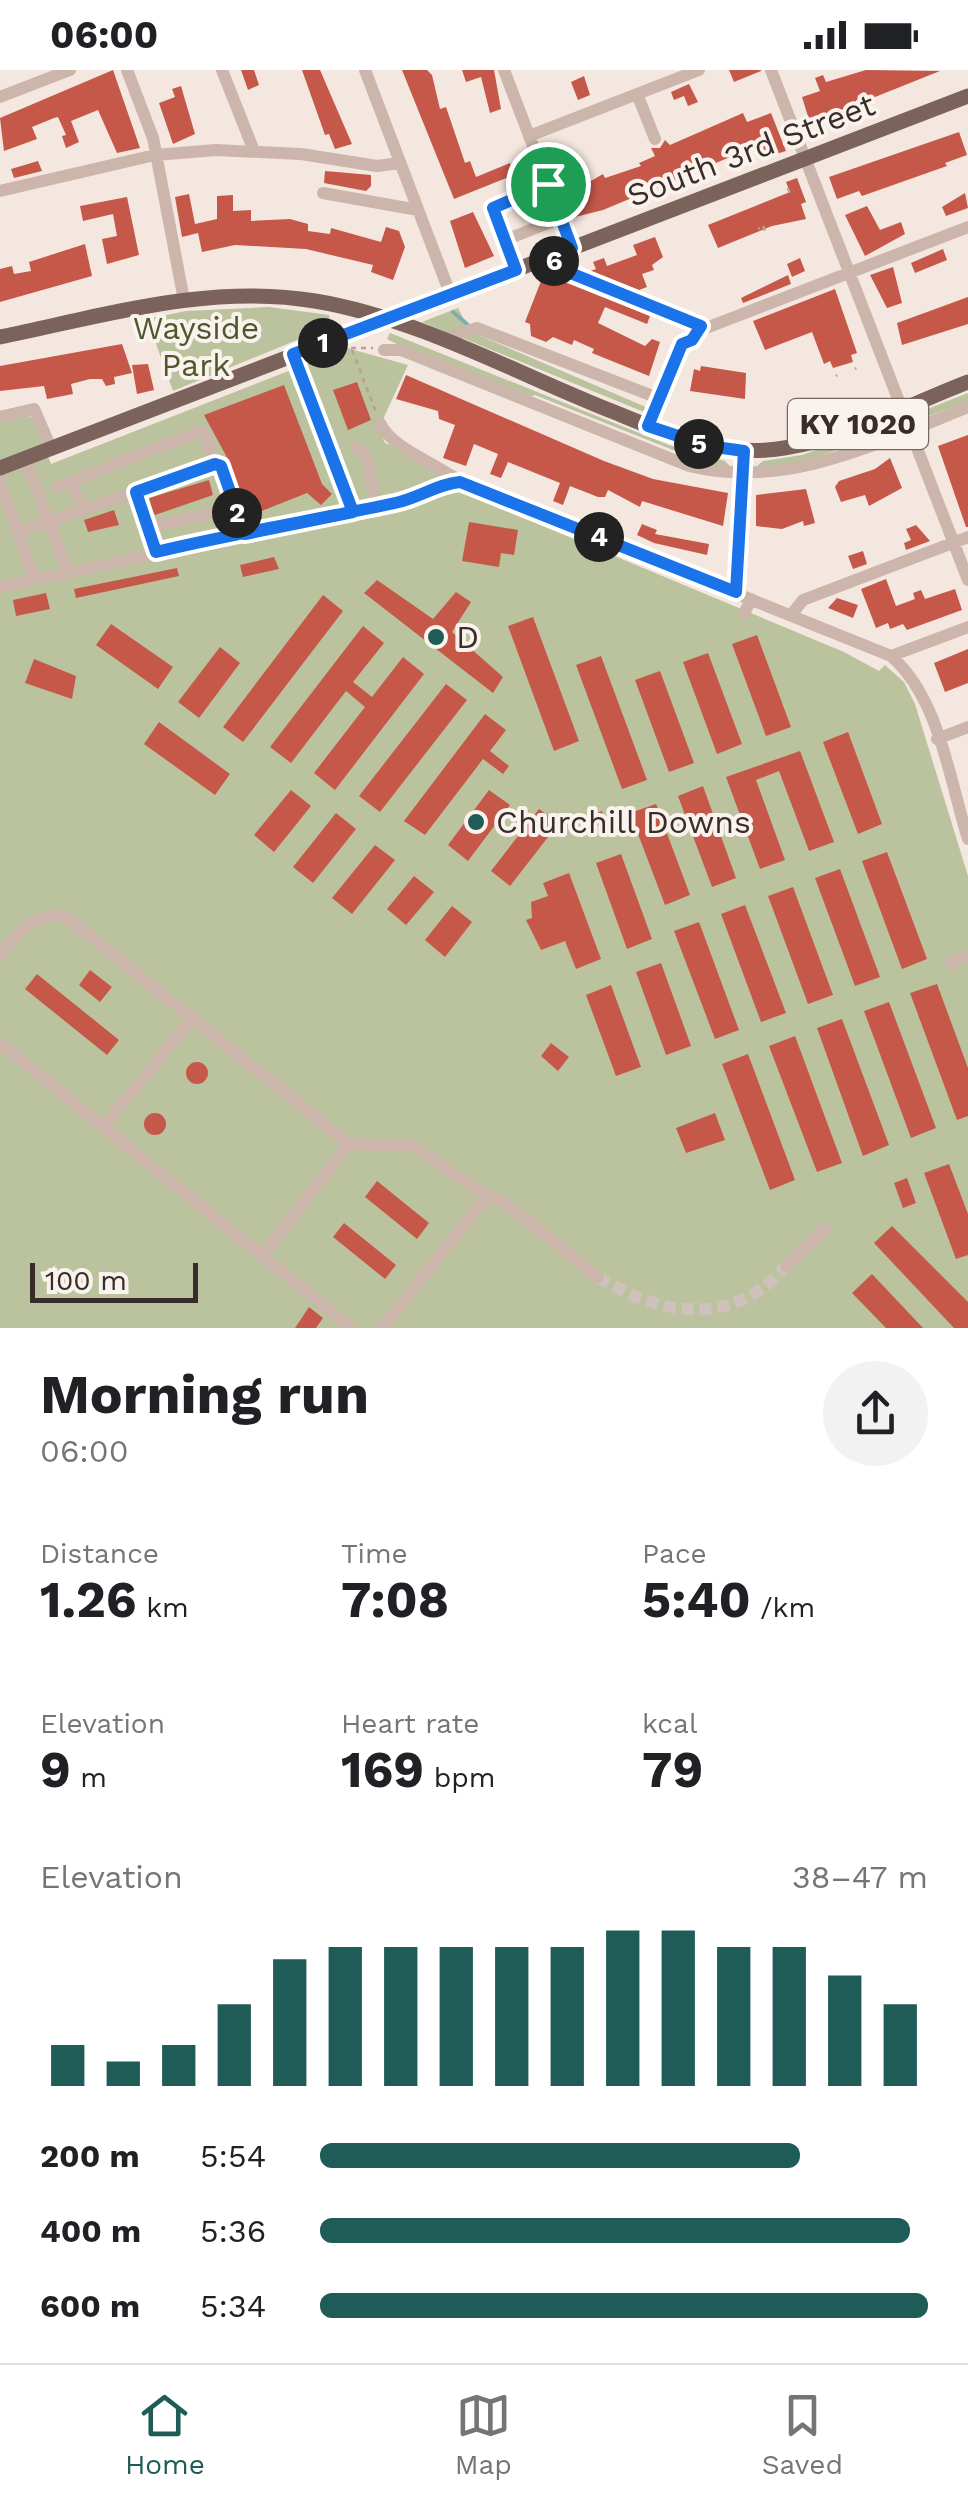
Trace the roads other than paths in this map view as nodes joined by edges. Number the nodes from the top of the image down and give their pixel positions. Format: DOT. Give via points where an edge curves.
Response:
graph roads {
  1 [pos="70,70"];
  2 [pos="126,70"];
  3 [pos="222,70"];
  4 [pos="364,70"];
  5 [pos="504,70"];
  6 [pos="699,70"];
  7 [pos="771,70"];
  8 [pos="638,94"];
  9 [pos="968,96"];
  10 [pos="0,98"];
  11 [pos="529,136"];
  12 [pos="654,139"];
  13 [pos="254,151"];
  14 [pos="155,155"];
  15 [pos="806,159"];
  16 [pos="400,164"];
  17 [pos="548,184"];
  18 [pos="0,189"];
  19 [pos="323,193"];
  20 [pos="418,210"];
  21 [pos="561,218"];
  22 [pos="968,227"];
  23 [pos="506,240"];
  24 [pos="572,248"];
  25 [pos="552,256"];
  26 [pos="516,270"];
  27 [pos="850,273"];
  28 [pos="452,296"];
  29 [pos="184,300"];
  30 [pos="386,320"];
  31 [pos="701,326"];
  32 [pos="0,337"];
  33 [pos="438,340"];
  34 [pos="384,350"];
  35 [pos="293,354"];
  36 [pos="968,382"];
  37 [pos="658,398"];
  38 [pos="900,408"];
  39 [pos="968,408"];
  40 [pos="0,417"];
  41 [pos="380,423"];
  42 [pos="648,426"];
  43 [pos="910,430"];
  44 [pos="51,448"];
  45 [pos="357,448"];
  46 [pos="744,451"];
  47 [pos="25,458"];
  48 [pos="215,464"];
  49 [pos="0,468"];
  50 [pos="743,476"];
  51 [pos="0,480"];
  52 [pos="460,482"];
  53 [pos="136,492"];
  54 [pos="376,507"];
  55 [pos="235,508"];
  56 [pos="82,510"];
  57 [pos="218,512"];
  58 [pos="353,512"];
  59 [pos="50,522"];
  60 [pos="150,527"];
  61 [pos="19,532"];
  62 [pos="245,534"];
  63 [pos="968,537"];
  64 [pos="223,538"];
  65 [pos="953,542"];
  66 [pos="156,552"];
  67 [pos="68,573"];
  68 [pos="35,580"];
  69 [pos="968,580"];
  70 [pos="0,587"];
  71 [pos="736,592"];
  72 [pos="751,598"];
  73 [pos="744,614"];
  74 [pos="791,615"];
  75 [pos="968,627"];
  76 [pos="891,656"];
  77 [pos="968,728"];
  78 [pos="937,739"];
  79 [pos="968,839"];
  80 [pos="0,956"];
  81 [pos="968,957"];
  82 [pos="951,963"];
  83 [pos="193,1018"];
  84 [pos="0,1043"];
  85 [pos="103,1127"];
  86 [pos="349,1144"];
  87 [pos="487,1196"];
  88 [pos="825,1230"];
  89 [pos="262,1256"];
  90 [pos="786,1266"];
  91 [pos="598,1277"];
  92 [pos="351,1328"];
  93 [pos="382,1328"];
  1 -- 10 [label="street"];
  2 -- 14 [label="street"];
  3 -- 13 [label="street"];
  4 -- 16 [label="street"];
  5 -- 11 [label="street"];
  6 -- 8 [label="street"];
  7 -- 15 [label="street"];
  8 -- 11 [label="street"];
  8 -- 12 [label="street"];
  9 -- 15 [label="main road, South 3rd Street"];
  11 -- 17 [label="street"];
  13 -- 14 [label="street"];
  13 -- 16 [label="street"];
  14 -- 18 [label="street"];
  14 -- 29 [label="street"];
  15 -- 24 [label="main road, South 3rd Street"];
  15 -- 27 [label="street"];
  16 -- 20 [label="street"];
  17 -- 21 [label="street"];
  17 -- 23 [label="street" via="496,204"];
  19 -- 20 [label="street"];
  20 -- 28 [label="street"];
  21 -- 23 [label="street"];
  21 -- 24 [label="street"];
  22 -- 27 [label="street"];
  23 -- 26 [label="street"];
  24 -- 25 [label="main road, South 3rd Street"];
  25 -- 26 [label="main road, South 3rd Street"];
  25 -- 31 [label="street" via="560,269"];
  26 -- 28 [label="main road, South 3rd Street"];
  27 -- 31 [label="street"];
  27 -- 38 [label="street"];
  28 -- 30 [label="main road, South 3rd Street"];
  29 -- 30 [label="main road, KY 1020" via="296,298"];
  29 -- 32 [label="main road, KY 1020"];
  30 -- 33 [label="main road, KY 1020"];
  30 -- 35 [label="main road, South 3rd Street"];
  31 -- 37 [label="street" via="682,344"];
  33 -- 37 [label="street" via="477,328"];
  33 -- 42 [label="main road, KY 1020"];
  34 -- 50 [label="street" via="401,350 689,466"];
  35 -- 44 [label="main road, South 3rd Street"];
  35 -- 58 [label="street"];
  36 -- 38 [label="main road, KY 1020"];
  37 -- 42 [label="street"];
  38 -- 43 [label="street"];
  38 -- 46 [label="main road, KY 1020" via="796,446"];
  39 -- 43 [label="street"];
  40 -- 44 [label="street" via="34,410"];
  41 -- 52 [label="street" via="387,437"];
  42 -- 46 [label="main road, KY 1020"];
  43 -- 50 [label="street" via="828,461"];
  43 -- 65 [label="street"];
  44 -- 47 [label="main road, South 3rd Street"];
  45 -- 54 [label="street" via="367,457"];
  46 -- 50 [label="street"];
  47 -- 49 [label="main road, South 3rd Street"];
  47 -- 59 [label="street"];
  48 -- 53 [label="street"];
  48 -- 55 [label="street"];
  48 -- 56 [label="street" via="200,431 65,484"];
  50 -- 71 [label="street"];
  51 -- 61 [label="street"];
  52 -- 54 [label="street"];
  52 -- 71 [label="street"];
  53 -- 56 [label="street"];
  53 -- 60 [label="street"];
  54 -- 58 [label="street"];
  55 -- 57 [label="street"];
  55 -- 62 [label="street"];
  56 -- 59 [label="street"];
  57 -- 60 [label="street"];
  57 -- 64 [label="street"];
  58 -- 62 [label="street"];
  59 -- 61 [label="street"];
  59 -- 67 [label="street"];
  60 -- 66 [label="street"];
  61 -- 68 [label="street"];
  62 -- 64 [label="street"];
  63 -- 65 [label="street"];
  64 -- 66 [label="street"];
  65 -- 69 [label="street"];
  65 -- 74 [label="street" via="803,600"];
  66 -- 67 [label="street"];
  67 -- 68 [label="street"];
  68 -- 70 [label="street"];
  71 -- 72 [label="street"];
  72 -- 73 [label="street"];
  72 -- 74 [label="street"];
  74 -- 76 [label="street"];
  75 -- 76 [label="street"];
  76 -- 78 [label="street" via="917,684"];
  77 -- 78 [label="street"];
  78 -- 79 [label="street"];
  80 -- 83 [label="street" via="26,924 65,916"];
  81 -- 82 [label="street"];
  83 -- 85 [label="street"];
  83 -- 86 [label="street"];
  84 -- 85 [label="street"];
  85 -- 89 [label="street"];
  86 -- 87 [label="street" via="413,1146"];
  86 -- 89 [label="street"];
  87 -- 91 [label="street"];
  87 -- 93 [label="street"];
  88 -- 90 [label="street"];
  89 -- 92 [label="street"];
}
